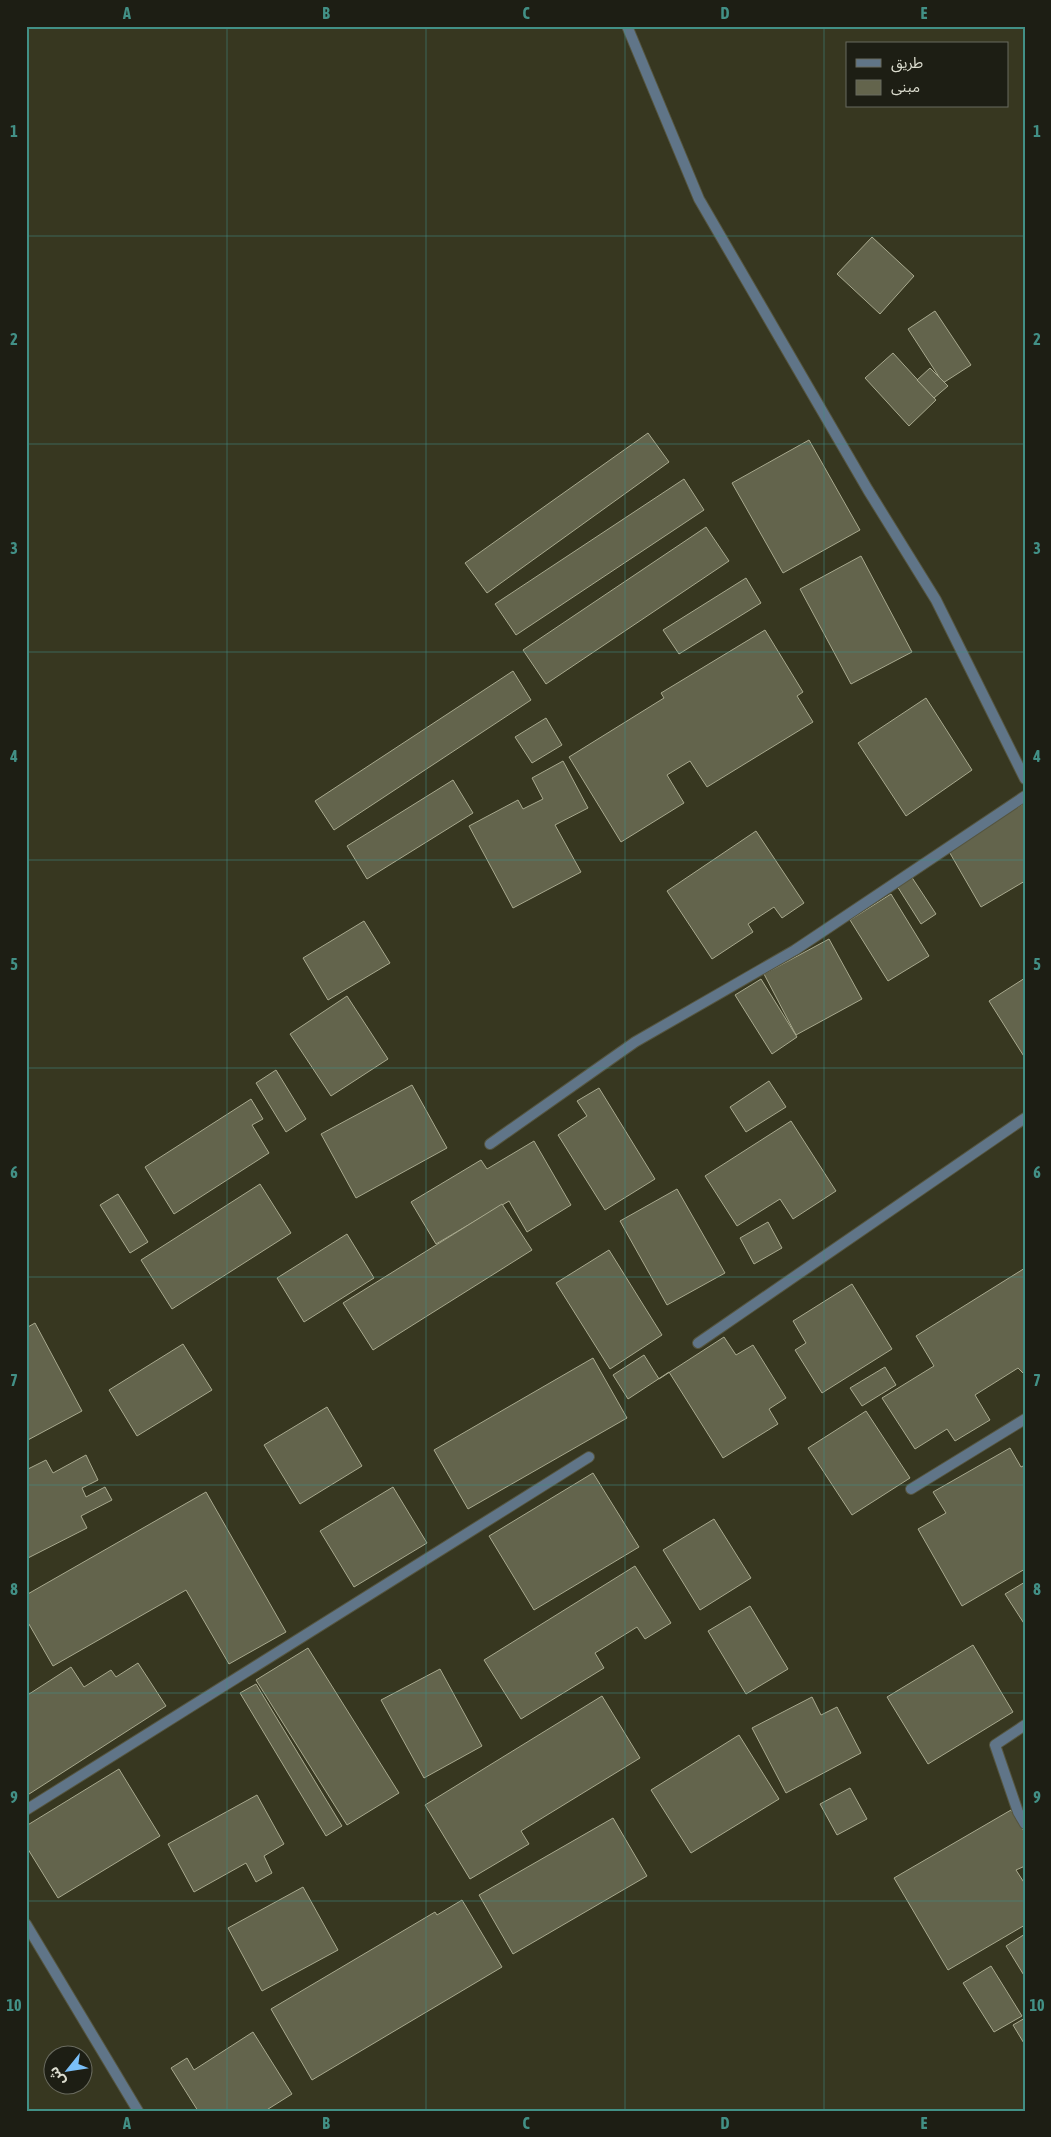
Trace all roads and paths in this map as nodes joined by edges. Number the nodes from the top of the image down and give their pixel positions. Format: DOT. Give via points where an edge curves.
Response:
graph roads {
  1 [pos="628,26"];
  2 [pos="1025,779"];
  3 [pos="1025,796"];
  4 [pos="1025,1118"];
  5 [pos="490,1144"];
  6 [pos="698,1343"];
  7 [pos="1025,1419"];
  8 [pos="589,1457"];
  9 [pos="911,1489"];
  10 [pos="1025,1725"];
  11 [pos="26,1810"];
  12 [pos="1025,1824"];
  13 [pos="26,1924"];
  14 [pos="138,2111"];
  1 -- 2 [label="street" via="699,199 868,490 936,600"];
  3 -- 5 [label="street" via="794,950 635,1042"];
  4 -- 6 [label="street"];
  7 -- 9 [label="street"];
  8 -- 11 [label="street"];
  10 -- 12 [label="street" via="995,1745"];
  13 -- 14 [label="street"];
}
